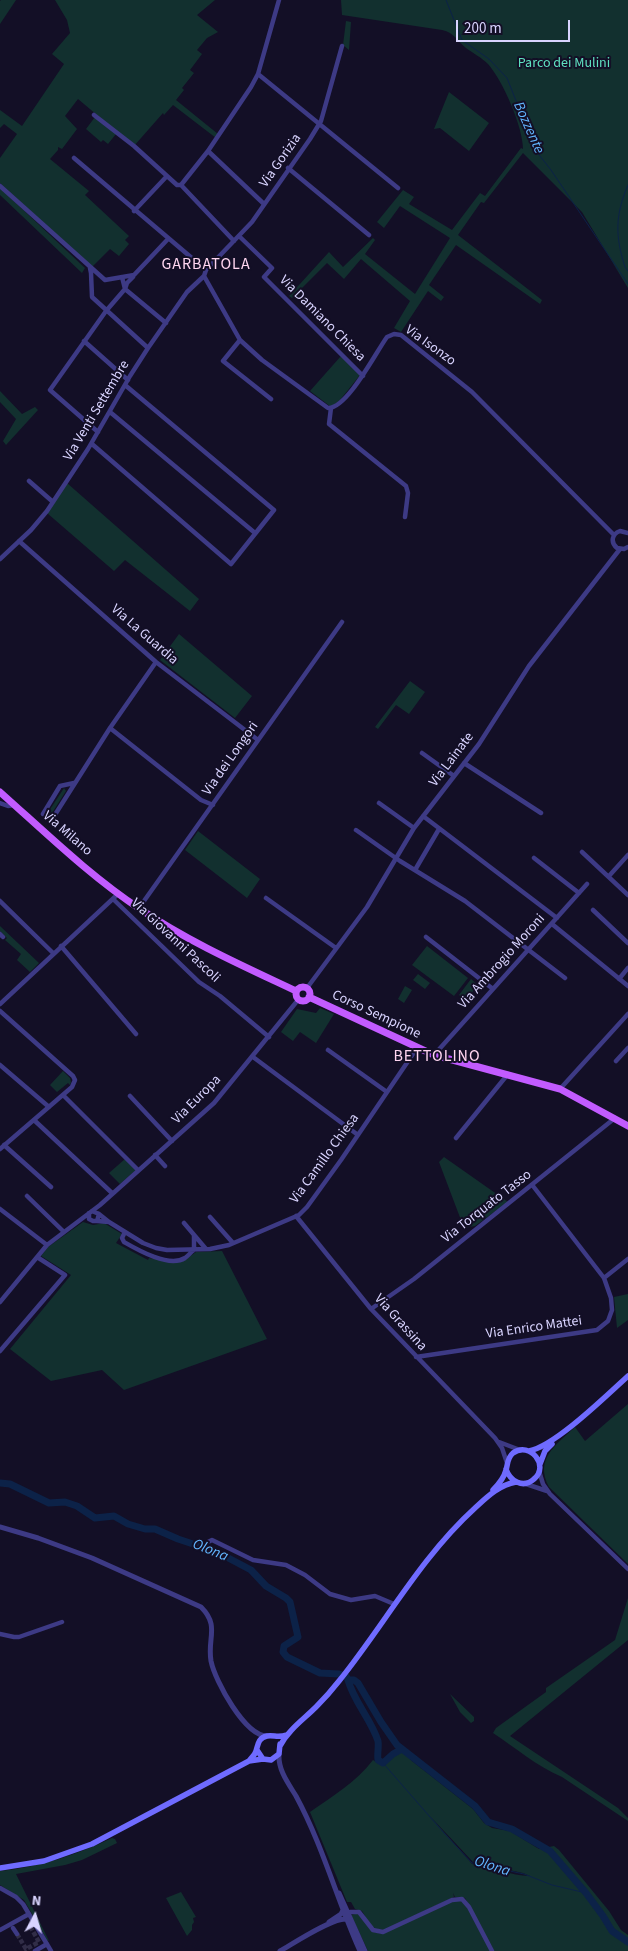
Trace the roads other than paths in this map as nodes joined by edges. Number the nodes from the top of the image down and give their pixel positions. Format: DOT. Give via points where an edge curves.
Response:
graph roads {
  1 [pos="279,0"];
  2 [pos="342,46"];
  3 [pos="258,74"];
  4 [pos="94,114"];
  5 [pos="319,124"];
  6 [pos="208,151"];
  7 [pos="74,158"];
  8 [pos="288,168"];
  9 [pos="167,176"];
  10 [pos="181,185"];
  11 [pos="0,186"];
  12 [pos="398,188"];
  13 [pos="264,204"];
  14 [pos="134,211"];
  15 [pos="369,235"];
  16 [pos="239,236"];
  17 [pos="168,239"];
  18 [pos="234,241"];
  19 [pos="89,266"];
  20 [pos="206,270"];
  21 [pos="134,275"];
  22 [pos="204,276"];
  23 [pos="122,277"];
  24 [pos="124,289"];
  25 [pos="106,310"];
  26 [pos="166,323"];
  27 [pos="84,340"];
  28 [pos="240,340"];
  29 [pos="148,348"];
  30 [pos="363,376"];
  31 [pos="128,380"];
  32 [pos="125,385"];
  33 [pos="271,399"];
  34 [pos="331,408"];
  35 [pos="110,412"];
  36 [pos="98,432"];
  37 [pos="92,444"];
  38 [pos="29,481"];
  39 [pos="53,502"];
  40 [pos="405,518"];
  41 [pos="628,532"];
  42 [pos="255,533"];
  43 [pos="614,535"];
  44 [pos="20,541"];
  45 [pos="628,547"];
  46 [pos="620,549"];
  47 [pos="0,559"];
  48 [pos="342,622"];
  49 [pos="156,662"];
  50 [pos="110,728"];
  51 [pos="258,740"];
  52 [pos="422,753"];
  53 [pos="464,763"];
  54 [pos="454,776"];
  55 [pos="74,783"];
  56 [pos="0,792"];
  57 [pos="201,800"];
  58 [pos="0,803"];
  59 [pos="379,803"];
  60 [pos="15,805"];
  61 [pos="213,805"];
  62 [pos="208,811"];
  63 [pos="541,812"];
  64 [pos="43,814"];
  65 [pos="423,816"];
  66 [pos="51,821"];
  67 [pos="414,828"];
  68 [pos="440,828"];
  69 [pos="356,830"];
  70 [pos="582,852"];
  71 [pos="628,855"];
  72 [pos="396,858"];
  73 [pos="534,858"];
  74 [pos="415,870"];
  75 [pos="609,876"];
  76 [pos="587,884"];
  77 [pos="580,893"];
  78 [pos="628,895"];
  79 [pos="116,896"];
  80 [pos="266,898"];
  81 [pos="0,902"];
  82 [pos="139,908"];
  83 [pos="593,910"];
  84 [pos="557,918"];
  85 [pos="552,924"];
  86 [pos="426,936"];
  87 [pos="628,943"];
  88 [pos="61,946"];
  89 [pos="336,948"];
  90 [pos="528,950"];
  91 [pos="53,953"];
  92 [pos="628,968"];
  93 [pos="565,978"];
  94 [pos="619,978"];
  95 [pos="628,986"];
  96 [pos="306,988"];
  97 [pos="493,989"];
  98 [pos="296,991"];
  99 [pos="310,997"];
  100 [pos="298,1000"];
  101 [pos="0,1004"];
  102 [pos="0,1010"];
  103 [pos="628,1014"];
  104 [pos="136,1034"];
  105 [pos="269,1037"];
  106 [pos="417,1048"];
  107 [pos="628,1048"];
  108 [pos="328,1050"];
  109 [pos="434,1055"];
  110 [pos="253,1056"];
  111 [pos="616,1061"];
  112 [pos="0,1065"];
  113 [pos="508,1074"];
  114 [pos="560,1089"];
  115 [pos="387,1092"];
  116 [pos="63,1095"];
  117 [pos="130,1096"];
  118 [pos="49,1107"];
  119 [pos="615,1118"];
  120 [pos="34,1120"];
  121 [pos="628,1126"];
  122 [pos="358,1135"];
  123 [pos="456,1138"];
  124 [pos="172,1141"];
  125 [pos="2,1147"];
  126 [pos="155,1155"];
  127 [pos="165,1166"];
  128 [pos="138,1170"];
  129 [pos="533,1186"];
  130 [pos="51,1187"];
  131 [pos="112,1193"];
  132 [pos="27,1196"];
  133 [pos="100,1204"];
  134 [pos="0,1209"];
  135 [pos="91,1212"];
  136 [pos="98,1213"];
  137 [pos="296,1216"];
  138 [pos="210,1217"];
  139 [pos="78,1221"];
  140 [pos="94,1221"];
  141 [pos="109,1222"];
  142 [pos="184,1223"];
  143 [pos="64,1232"];
  144 [pos="125,1232"];
  145 [pos="194,1235"];
  146 [pos="234,1243"];
  147 [pos="47,1245"];
  148 [pos="206,1249"];
  149 [pos="194,1250"];
  150 [pos="37,1257"];
  151 [pos="628,1259"];
  152 [pos="604,1278"];
  153 [pos="0,1302"];
  154 [pos="371,1309"];
  155 [pos="0,1351"];
  156 [pos="416,1357"];
  157 [pos="628,1376"];
  158 [pos="558,1437"];
  159 [pos="494,1438"];
  160 [pos="521,1450"];
  161 [pos="529,1451"];
  162 [pos="507,1466"];
  163 [pos="540,1469"];
  164 [pos="516,1482"];
  165 [pos="525,1483"];
  166 [pos="491,1494"];
  167 [pos="550,1494"];
  168 [pos="0,1527"];
  169 [pos="208,1542"];
  170 [pos="628,1569"];
  171 [pos="394,1604"];
  172 [pos="62,1622"];
  173 [pos="0,1634"];
  174 [pos="252,1731"];
  175 [pos="287,1735"];
  176 [pos="267,1736"];
  177 [pos="276,1738"];
  178 [pos="280,1746"];
  179 [pos="257,1748"];
  180 [pos="279,1754"];
  181 [pos="266,1760"];
  182 [pos="249,1761"];
  183 [pos="280,1768"];
  184 [pos="0,1868"];
  185 [pos="0,1888"];
  186 [pos="337,1890"];
  187 [pos="344,1912"];
  188 [pos="29,1914"];
  189 [pos="346,1919"];
  190 [pos="323,1927"];
  191 [pos="13,1928"];
  192 [pos="0,1930"];
  193 [pos="17,1934"];
  194 [pos="47,1944"];
  195 [pos="490,1949"];
  196 [pos="35,1951"];
  197 [pos="51,1951"];
  198 [pos="280,1951"];
  199 [pos="362,1951"];
  1 -- 3 [label="street"];
  2 -- 5 [label="street, Via Gorizia"];
  3 -- 5 [label="street"];
  3 -- 6 [label="street"];
  4 -- 9 [label="street"];
  5 -- 8 [label="street, Via Gorizia"];
  5 -- 12 [label="street"];
  6 -- 10 [label="street"];
  6 -- 13 [label="street"];
  7 -- 14 [label="street"];
  8 -- 13 [label="street, Via Gorizia"];
  8 -- 15 [label="street"];
  9 -- 10 [label="street"];
  9 -- 14 [label="street"];
  10 -- 18 [label="street"];
  11 -- 19 [label="street"];
  13 -- 16 [label="street, Via Gorizia"];
  14 -- 17 [label="street"];
  16 -- 18 [label="street, Via Gorizia"];
  16 -- 30 [label="street, Via Damiano Chiesa" via="272,268 264,277"];
  17 -- 20 [label="street"];
  17 -- 21 [label="street"];
  18 -- 20 [label="street, Via Gorizia"];
  19 -- 23 [label="street" via="105,280"];
  19 -- 25 [label="street" via="92,297"];
  20 -- 22 [label="street, Via Venti Settembre"];
  21 -- 23 [label="street"];
  21 -- 24 [label="street"];
  22 -- 26 [label="street, Via Venti Settembre" via="187,292"];
  22 -- 28 [label="street"];
  23 -- 24 [label="street"];
  24 -- 25 [label="street"];
  24 -- 26 [label="street"];
  25 -- 27 [label="street"];
  25 -- 29 [label="street"];
  26 -- 29 [label="street, Via Venti Settembre"];
  27 -- 31 [label="street"];
  27 -- 36 [label="street" via="50,390"];
  28 -- 33 [label="street" via="223,361"];
  28 -- 34 [label="street" via="262,360"];
  29 -- 31 [label="street, Via Venti Settembre"];
  30 -- 34 [label="street, Via Isonzo" via="340,404"];
  30 -- 43 [label="street, Via Isonzo" via="387,337 401,335 472,392"];
  31 -- 32 [label="street, Via Venti Settembre"];
  32 -- 35 [label="street, Via Venti Settembre"];
  32 -- 42 [label="street" via="274,510"];
  34 -- 40 [label="street" via="329,424 406,486"];
  35 -- 36 [label="street, Via Venti Settembre"];
  35 -- 42 [label="street"];
  36 -- 37 [label="street, Via Venti Settembre"];
  37 -- 39 [label="street, Via Venti Settembre"];
  37 -- 42 [label="street" via="231,564"];
  38 -- 39 [label="street"];
  39 -- 44 [label="street, Via Venti Settembre"];
  41 -- 43 [label="street" via="620,531"];
  43 -- 46 [label="street" via="612,542"];
  44 -- 47 [label="street, Via Venti Settembre"];
  44 -- 49 [label="street, Via La Guardia"];
  45 -- 46 [label="street"];
  46 -- 53 [label="street, Via Lainate" via="529,666"];
  48 -- 51 [label="street, Via dei Longori"];
  49 -- 50 [label="street"];
  49 -- 51 [label="street, Via La Guardia"];
  50 -- 55 [label="street"];
  50 -- 57 [label="street"];
  51 -- 61 [label="street, Via dei Longori"];
  52 -- 54 [label="street"];
  53 -- 54 [label="street, Via Lainate"];
  53 -- 63 [label="street"];
  54 -- 65 [label="street, Via Lainate"];
  55 -- 64 [label="street" via="60,786"];
  55 -- 66 [label="street"];
  56 -- 60 [label="main road, Via Milano"];
  57 -- 61 [label="street"];
  57 -- 62 [label="street"];
  58 -- 60 [label="street"];
  59 -- 67 [label="street"];
  60 -- 79 [label="main road, Via Milano"];
  61 -- 62 [label="street, Via dei Longori"];
  62 -- 82 [label="street, Via dei Longori"];
  65 -- 67 [label="street, Via Lainate"];
  65 -- 68 [label="street"];
  67 -- 72 [label="street, Via Lainate"];
  68 -- 74 [label="street"];
  68 -- 84 [label="street"];
  69 -- 72 [label="street"];
  70 -- 75 [label="street"];
  71 -- 75 [label="street"];
  72 -- 74 [label="street"];
  72 -- 89 [label="street, Via Lainate" via="367,907"];
  73 -- 77 [label="street"];
  74 -- 90 [label="street" via="465,901"];
  75 -- 78 [label="street"];
  76 -- 77 [label="street, Via Ambrogio Moroni"];
  77 -- 84 [label="street, Via Ambrogio Moroni"];
  79 -- 82 [label="main road"];
  79 -- 88 [label="street"];
  79 -- 105 [label="street, Via Giovanni Pascoli" via="201,984"];
  80 -- 89 [label="street"];
  81 -- 91 [label="street"];
  82 -- 98 [label="main road" via="186,937"];
  83 -- 87 [label="street"];
  84 -- 85 [label="street, Via Ambrogio Moroni"];
  85 -- 90 [label="street, Via Ambrogio Moroni"];
  85 -- 94 [label="street"];
  86 -- 97 [label="street"];
  88 -- 91 [label="street"];
  88 -- 104 [label="street"];
  89 -- 96 [label="street, Via Lainate"];
  90 -- 93 [label="street"];
  90 -- 97 [label="street, Via Ambrogio Moroni"];
  91 -- 101 [label="street"];
  92 -- 94 [label="street"];
  94 -- 95 [label="street"];
  96 -- 98 [label="main road" via="300,987"];
  96 -- 99 [label="main road"];
  97 -- 109 [label="street, Via Ambrogio Moroni"];
  98 -- 100 [label="main road"];
  99 -- 100 [label="main road" via="304,1002"];
  99 -- 106 [label="main road, Corso Sempione"];
  100 -- 105 [label="street, Via Europa"];
  102 -- 116 [label="street" via="73,1076 74,1085"];
  103 -- 114 [label="street"];
  105 -- 110 [label="street, Via Europa"];
  106 -- 109 [label="main road, Corso Sempione"];
  106 -- 115 [label="street, Via Camillo Chiesa"];
  107 -- 111 [label="street"];
  108 -- 115 [label="street"];
  109 -- 113 [label="main road, Corso Sempione"];
  110 -- 122 [label="street"];
  110 -- 124 [label="street, Via Europa" via="214,1103"];
  112 -- 118 [label="street"];
  113 -- 114 [label="main road, Corso Sempione"];
  113 -- 123 [label="street"];
  114 -- 119 [label="main road, Corso Sempione"];
  115 -- 122 [label="street, Via Camillo Chiesa"];
  116 -- 118 [label="street"];
  116 -- 128 [label="street"];
  117 -- 124 [label="street"];
  118 -- 120 [label="street"];
  119 -- 121 [label="main road, Corso Sempione"];
  119 -- 129 [label="street, Via Torquato Tasso"];
  120 -- 125 [label="street"];
  120 -- 131 [label="street"];
  122 -- 137 [label="street, Via Camillo Chiesa" via="307,1207"];
  124 -- 126 [label="street, Via Europa"];
  125 -- 130 [label="street"];
  126 -- 127 [label="street"];
  126 -- 128 [label="street, Via Europa"];
  128 -- 131 [label="street, Via Europa"];
  129 -- 152 [label="street"];
  129 -- 154 [label="street, Via Torquato Tasso"];
  131 -- 133 [label="street, Via Europa"];
  132 -- 143 [label="street"];
  133 -- 135 [label="street, Via Europa"];
  133 -- 136 [label="street"];
  134 -- 147 [label="street"];
  135 -- 136 [label="street"];
  135 -- 139 [label="street, Via Europa"];
  135 -- 140 [label="street" via="88,1218"];
  136 -- 140 [label="street"];
  136 -- 141 [label="street, Via Camillo Chiesa"];
  137 -- 146 [label="street, Via Camillo Chiesa"];
  137 -- 154 [label="street, Via Grassina"];
  138 -- 146 [label="street"];
  139 -- 140 [label="street"];
  139 -- 143 [label="street, Via Europa"];
  140 -- 141 [label="street, Via Camillo Chiesa"];
  141 -- 144 [label="street, Via Camillo Chiesa"];
  142 -- 145 [label="street"];
  143 -- 147 [label="street, Via Europa"];
  144 -- 149 [label="street, Via Camillo Chiesa" via="156,1248"];
  144 -- 149 [label="street" via="124,1242 154,1257 181,1259"];
  145 -- 148 [label="street"];
  145 -- 149 [label="street"];
  146 -- 148 [label="street, Via Camillo Chiesa"];
  147 -- 150 [label="street, Via Europa"];
  148 -- 149 [label="street, Via Camillo Chiesa"];
  150 -- 153 [label="street, Via Europa"];
  150 -- 155 [label="street" via="65,1275"];
  151 -- 152 [label="street"];
  152 -- 156 [label="street, Via Enrico Mattei" via="612,1310 608,1321 596,1330"];
  154 -- 156 [label="street, Via Grassina"];
  156 -- 159 [label="street, Via Grassina"];
  157 -- 158 [label="main road"];
  158 -- 161 [label="main road"];
  158 -- 163 [label="main road" via="545,1451"];
  159 -- 160 [label="street, Via Grassina"];
  159 -- 162 [label="street, Via Grassina" via="502,1448"];
  160 -- 161 [label="main road"];
  160 -- 162 [label="main road" via="512,1454"];
  161 -- 163 [label="main road" via="537,1457"];
  162 -- 164 [label="main road" via="508,1475"];
  162 -- 166 [label="main road"];
  163 -- 165 [label="main road" via="534,1479"];
  163 -- 167 [label="street" via="543,1484"];
  164 -- 165 [label="main road"];
  164 -- 166 [label="main road"];
  165 -- 167 [label="street"];
  166 -- 171 [label="main road" via="457,1524"];
  167 -- 170 [label="street"];
  168 -- 174 [label="street" via="92,1558 201,1607 212,1625 210,1656 216,1674"];
  169 -- 171 [label="street" via="212,1540 257,1561 286,1565 305,1574 330,1594 351,1600 375,1596"];
  171 -- 175 [label="main road" via="340,1680"];
  172 -- 173 [label="street" via="14,1638"];
  174 -- 176 [label="street"];
  174 -- 179 [label="street"];
  175 -- 177 [label="main road"];
  175 -- 178 [label="main road"];
  176 -- 177 [label="main road"];
  176 -- 179 [label="main road" via="261,1739"];
  177 -- 178 [label="main road"];
  178 -- 180 [label="main road"];
  179 -- 181 [label="main road"];
  179 -- 182 [label="main road"];
  180 -- 181 [label="main road"];
  180 -- 183 [label="street"];
  181 -- 182 [label="main road"];
  181 -- 183 [label="street"];
  182 -- 184 [label="main road" via="92,1844 44,1861"];
  183 -- 186 [label="street" via="308,1819"];
  185 -- 188 [label="street" via="20,1900"];
  186 -- 187 [label="street"];
  186 -- 199 [label="street"];
  187 -- 189 [label="street"];
  187 -- 190 [label="street"];
  187 -- 195 [label="street" via="359,1912 373,1930 383,1932 452,1900 462,1899"];
  187 -- 199 [label="street"];
  188 -- 192 [label="street"];
  188 -- 194 [label="street"];
  189 -- 190 [label="street"];
  189 -- 199 [label="street"];
  190 -- 198 [label="street"];
  191 -- 193 [label="street"];
  194 -- 196 [label="street"];
  194 -- 197 [label="street"];
}
